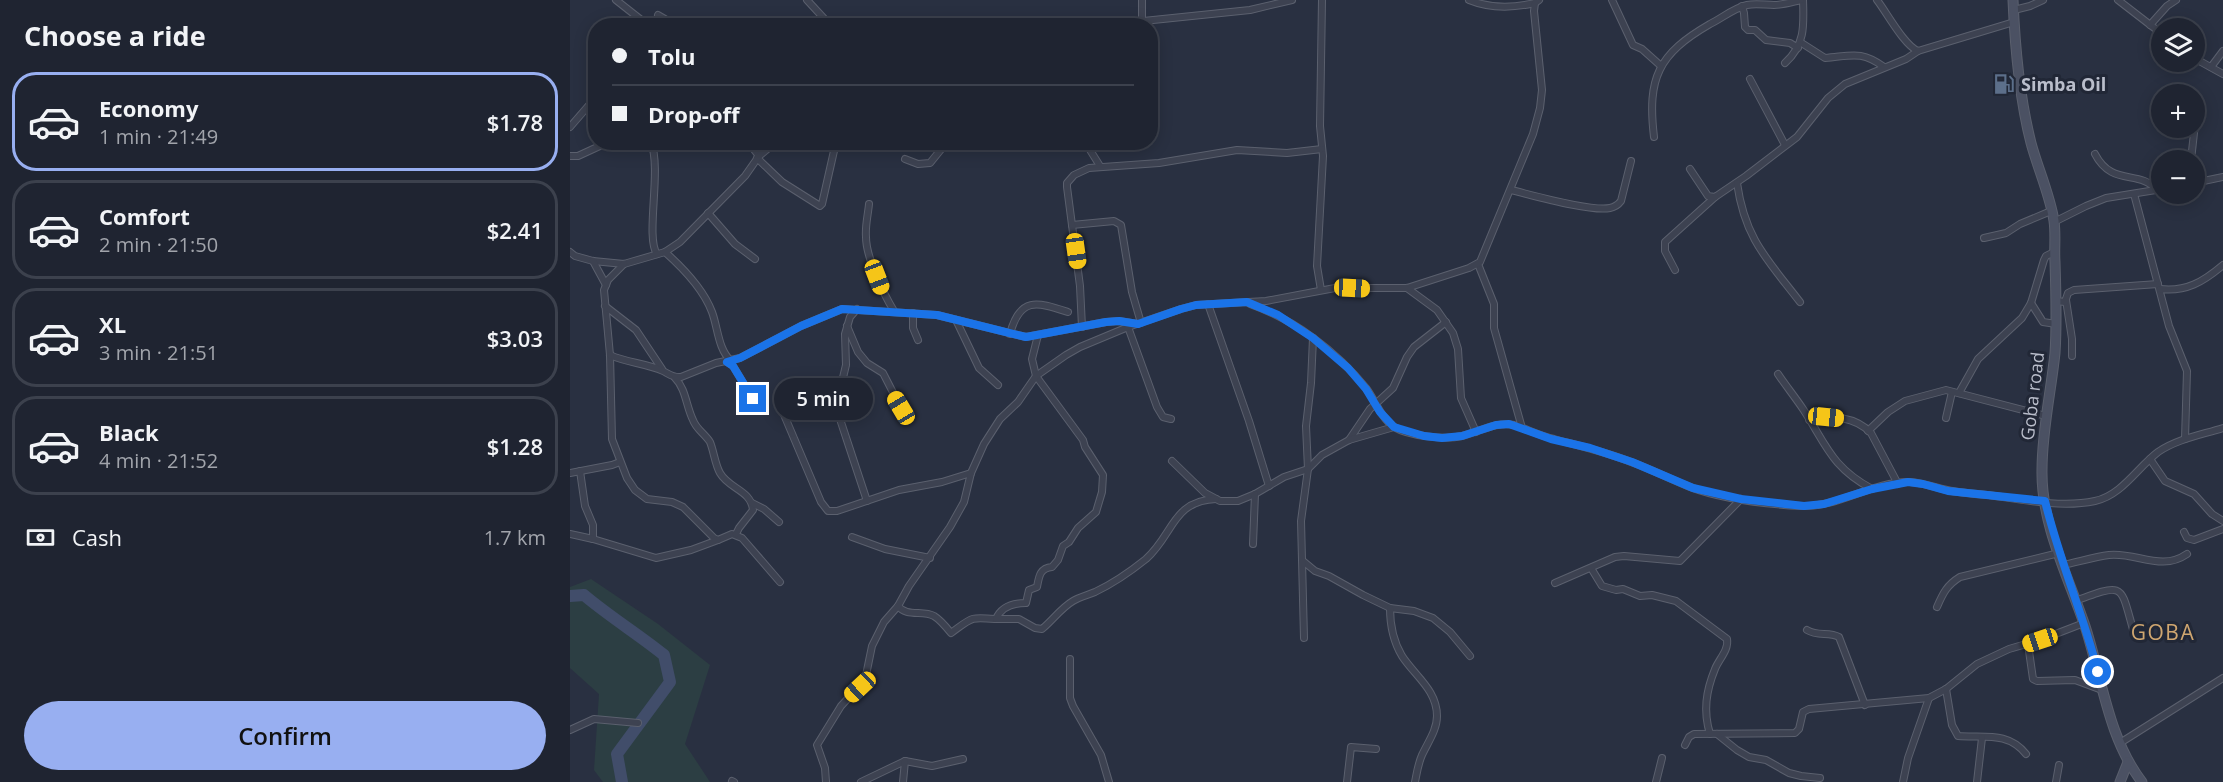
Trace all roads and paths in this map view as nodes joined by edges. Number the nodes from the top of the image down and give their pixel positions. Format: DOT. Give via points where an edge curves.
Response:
graph roads {
  1 [pos="616,0"];
  2 [pos="807,0"];
  3 [pos="1142,0"];
  4 [pos="1292,0"];
  5 [pos="1322,0"];
  6 [pos="1469,0"];
  7 [pos="1612,0"];
  8 [pos="1802,0"];
  9 [pos="1877,0"];
  10 [pos="2043,0"];
  11 [pos="2118,0"];
  12 [pos="2176,0"];
  13 [pos="1537,1"];
  14 [pos="2014,5"];
  15 [pos="1742,6"];
  16 [pos="658,15"];
  17 [pos="639,18"];
  18 [pos="663,18"];
  19 [pos="824,18"];
  20 [pos="1142,18"];
  21 [pos="1158,19"];
  22 [pos="2014,22"];
  23 [pos="2150,25"];
  24 [pos="1799,45"];
  25 [pos="1918,51"];
  26 [pos="2223,51"];
  27 [pos="1785,63"];
  28 [pos="2205,64"];
  29 [pos="1661,66"];
  30 [pos="1884,67"];
  31 [pos="2211,68"];
  32 [pos="2223,74"];
  33 [pos="1750,79"];
  34 [pos="588,106"];
  35 [pos="570,127"];
  36 [pos="1654,137"];
  37 [pos="1785,145"];
  38 [pos="1322,149"];
  39 [pos="591,150"];
  40 [pos="653,150"];
  41 [pos="753,150"];
  42 [pos="766,150"];
  43 [pos="834,150"];
  44 [pos="940,150"];
  45 [pos="1090,150"];
  46 [pos="2095,154"];
  47 [pos="570,156"];
  48 [pos="758,157"];
  49 [pos="905,159"];
  50 [pos="1631,161"];
  51 [pos="1100,166"];
  52 [pos="1690,169"];
  53 [pos="2223,177"];
  54 [pos="2205,181"];
  55 [pos="1737,183"];
  56 [pos="2151,184"];
  57 [pos="1511,190"];
  58 [pos="2151,191"];
  59 [pos="2134,194"];
  60 [pos="1715,197"];
  61 [pos="869,204"];
  62 [pos="2051,211"];
  63 [pos="708,213"];
  64 [pos="2054,222"];
  65 [pos="1072,225"];
  66 [pos="1984,238"];
  67 [pos="570,252"];
  68 [pos="664,252"];
  69 [pos="2054,252"];
  70 [pos="657,254"];
  71 [pos="755,260"];
  72 [pos="593,261"];
  73 [pos="624,264"];
  74 [pos="1478,264"];
  75 [pos="2223,265"];
  76 [pos="1675,270"];
  77 [pos="606,285"];
  78 [pos="2159,286"];
  79 [pos="1407,288"];
  80 [pos="1321,290"];
  81 [pos="2061,301"];
  82 [pos="1247,302"];
  83 [pos="1800,302"];
  84 [pos="2031,303"];
  85 [pos="1208,304"];
  86 [pos="605,306"];
  87 [pos="857,309"];
  88 [pos="894,311"];
  89 [pos="1068,312"];
  90 [pos="913,313"];
  91 [pos="956,320"];
  92 [pos="1446,322"];
  93 [pos="1139,324"];
  94 [pos="2056,324"];
  95 [pos="847,326"];
  96 [pos="1082,327"];
  97 [pos="1128,327"];
  98 [pos="1010,334"];
  99 [pos="1038,335"];
  100 [pos="1313,338"];
  101 [pos="918,340"];
  102 [pos="610,355"];
  103 [pos="2072,356"];
  104 [pos="729,361"];
  105 [pos="664,371"];
  106 [pos="1778,374"];
  107 [pos="1036,376"];
  108 [pos="675,378"];
  109 [pos="998,385"];
  110 [pos="1956,392"];
  111 [pos="761,402"];
  112 [pos="1376,404"];
  113 [pos="901,408"];
  114 [pos="782,410"];
  115 [pos="2046,416"];
  116 [pos="1946,418"];
  117 [pos="1171,419"];
  118 [pos="1809,420"];
  119 [pos="1394,427"];
  120 [pos="1522,428"];
  121 [pos="2223,429"];
  122 [pos="1868,431"];
  123 [pos="1476,432"];
  124 [pos="2185,439"];
  125 [pos="1349,440"];
  126 [pos="2150,459"];
  127 [pos="1172,461"];
  128 [pos="620,462"];
  129 [pos="1308,469"];
  130 [pos="580,471"];
  131 [pos="570,473"];
  132 [pos="971,473"];
  133 [pos="1898,484"];
  134 [pos="1269,486"];
  135 [pos="1872,489"];
  136 [pos="1255,494"];
  137 [pos="1216,499"];
  138 [pos="1741,499"];
  139 [pos="867,501"];
  140 [pos="2045,501"];
  141 [pos="752,503"];
  142 [pos="2223,521"];
  143 [pos="779,522"];
  144 [pos="2223,529"];
  145 [pos="2184,532"];
  146 [pos="570,534"];
  147 [pos="736,534"];
  148 [pos="852,537"];
  149 [pos="593,539"];
  150 [pos="718,540"];
  151 [pos="1253,544"];
  152 [pos="2059,553"];
  153 [pos="2187,554"];
  154 [pos="930,558"];
  155 [pos="1303,561"];
  156 [pos="2063,566"];
  157 [pos="1591,567"];
  158 [pos="780,582"];
  159 [pos="1555,583"];
  160 [pos="2075,601"];
  161 [pos="898,606"];
  162 [pos="1937,607"];
  163 [pos="1390,608"];
  164 [pos="996,619"];
  165 [pos="2084,623"];
  166 [pos="1807,630"];
  167 [pos="2134,633"];
  168 [pos="1304,638"];
  169 [pos="2028,644"];
  170 [pos="1470,656"];
  171 [pos="1070,659"];
  172 [pos="2223,678"];
  173 [pos="1946,689"];
  174 [pos="2103,691"];
  175 [pos="1929,698"];
  176 [pos="1865,705"];
  177 [pos="638,723"];
  178 [pos="570,730"];
  179 [pos="1713,734"];
  180 [pos="1982,738"];
  181 [pos="2120,743"];
  182 [pos="1685,745"];
  183 [pos="1376,749"];
  184 [pos="2026,754"];
  185 [pos="1662,758"];
  186 [pos="963,759"];
  187 [pos="905,762"];
  188 [pos="2128,762"];
  189 [pos="2059,765"];
  190 [pos="1820,778"];
  191 [pos="826,782"];
  192 [pos="861,782"];
  193 [pos="903,782"];
  194 [pos="1109,782"];
  195 [pos="1347,782"];
  196 [pos="1415,782"];
  197 [pos="1656,782"];
  198 [pos="1903,782"];
  199 [pos="1977,782"];
  200 [pos="2056,782"];
  201 [pos="2120,782"];
  202 [pos="2142,782"];
  1 -- 17 [label="street"];
  2 -- 19 [label="street"];
  3 -- 20 [label="street"];
  4 -- 21 [label="street" via="1250,10"];
  5 -- 38 [label="street"];
  6 -- 13 [label="street" via="1497,7"];
  7 -- 29 [label="street" via="1633,45"];
  8 -- 15 [label="street"];
  8 -- 24 [label="street" via="1804,23"];
  9 -- 25 [label="street"];
  10 -- 14 [label="street" via="2030,6"];
  11 -- 23 [label="street"];
  12 -- 23 [label="street"];
  13 -- 57 [label="street" via="1534,20 1542,90 1540,108"];
  14 -- 22 [label="street, Goba road"];
  15 -- 24 [label="street" via="1744,27 1748,30 1755,30 1766,40"];
  15 -- 29 [label="street" via="1694,34"];
  16 -- 18 [label="street"];
  22 -- 25 [label="street"];
  22 -- 62 [label="street, Goba road" via="2021,96"];
  24 -- 27 [label="street"];
  24 -- 30 [label="street" via="1825,58 1863,55"];
  25 -- 30 [label="street"];
  26 -- 31 [label="street"];
  28 -- 31 [label="street"];
  29 -- 36 [label="street" via="1652,97"];
  30 -- 37 [label="street" via="1838,89"];
  31 -- 32 [label="street"];
  33 -- 37 [label="street"];
  34 -- 35 [label="street"];
  37 -- 55 [label="street"];
  38 -- 51 [label="street" via="1287,153 1237,150 1158,163"];
  38 -- 80 [label="street" via="1317,266"];
  39 -- 47 [label="street"];
  40 -- 70 [label="street" via="653,242"];
  41 -- 48 [label="street"];
  42 -- 48 [label="street"];
  43 -- 48 [label="street" via="820,206 782,182"];
  44 -- 49 [label="street" via="930,163"];
  45 -- 51 [label="street"];
  46 -- 56 [label="street" via="2105,168 2119,176"];
  48 -- 63 [label="street"];
  50 -- 57 [label="street" via="1621,201 1607,209"];
  51 -- 65 [label="street" via="1082,171 1067,183"];
  52 -- 60 [label="street" via="1708,196"];
  53 -- 54 [label="street"];
  55 -- 60 [label="street"];
  55 -- 83 [label="street" via="1741,210 1750,232 1767,262"];
  57 -- 74 [label="street"];
  58 -- 59 [label="street"];
  59 -- 64 [label="street" via="2106,198"];
  59 -- 78 [label="street"];
  60 -- 76 [label="street" via="1665,242 1663,247"];
  61 -- 88 [label="street" via="867,247"];
  62 -- 64 [label="street, Goba road"];
  62 -- 66 [label="street" via="2006,233"];
  63 -- 68 [label="street" via="680,242"];
  63 -- 71 [label="street"];
  64 -- 69 [label="street, Goba road"];
  65 -- 93 [label="street" via="1114,221 1121,225"];
  65 -- 96 [label="street"];
  67 -- 72 [label="street"];
  68 -- 70 [label="street"];
  68 -- 104 [label="street" via="701,292"];
  69 -- 81 [label="street, Goba road"];
  69 -- 84 [label="street" via="2044,260"];
  70 -- 73 [label="street"];
  72 -- 73 [label="street"];
  72 -- 77 [label="street"];
  73 -- 77 [label="street"];
  74 -- 79 [label="street"];
  74 -- 120 [label="street" via="1494,304 1494,328"];
  75 -- 78 [label="street" via="2187,288 2175,291"];
  77 -- 86 [label="street"];
  78 -- 81 [label="street" via="2074,290"];
  78 -- 124 [label="street" via="2169,326 2187,371"];
  79 -- 80 [label="street"];
  79 -- 92 [label="street" via="1437,310"];
  80 -- 82 [label="street"];
  81 -- 94 [label="street, Goba road"];
  81 -- 103 [label="street" via="2072,339"];
  82 -- 85 [label="street"];
  82 -- 100 [label="street" via="1278,315"];
  84 -- 94 [label="street" via="2043,322"];
  84 -- 110 [label="street" via="2022,318 1978,359"];
  85 -- 93 [label="street"];
  85 -- 134 [label="street"];
  86 -- 102 [label="street"];
  86 -- 105 [label="street" via="636,330"];
  87 -- 88 [label="street"];
  87 -- 95 [label="street"];
  87 -- 104 [label="street" via="842,309 819,318"];
  88 -- 90 [label="street"];
  89 -- 98 [label="street" via="1042,304 1028,306 1017,313"];
  90 -- 91 [label="street"];
  90 -- 101 [label="street"];
  91 -- 98 [label="street"];
  91 -- 109 [label="street" via="979,368"];
  92 -- 112 [label="street" via="1414,347 1393,388"];
  92 -- 123 [label="street" via="1458,349 1461,398"];
  93 -- 96 [label="street" via="1119,321"];
  93 -- 97 [label="street"];
  94 -- 115 [label="street, Goba road"];
  95 -- 113 [label="street" via="858,352 883,373"];
  95 -- 139 [label="street" via="846,365 836,407"];
  96 -- 99 [label="street"];
  97 -- 107 [label="street" via="1073,351"];
  97 -- 117 [label="street" via="1157,407 1163,417"];
  98 -- 99 [label="street"];
  99 -- 107 [label="street" via="1032,359"];
  100 -- 112 [label="street" via="1348,368"];
  100 -- 129 [label="street" via="1306,426"];
  102 -- 105 [label="street"];
  102 -- 128 [label="street" via="612,439"];
  104 -- 108 [label="street"];
  104 -- 111 [label="street" via="753,399"];
  105 -- 108 [label="street"];
  106 -- 118 [label="street"];
  107 -- 132 [label="street" via="1018,402 1000,418"];
  107 -- 164 [label="street" via="1083,440 1104,480 1096,512 1063,546 1052,567 1041,571 1026,603 1006,607"];
  108 -- 141 [label="street" via="693,421 709,441 721,474"];
  110 -- 115 [label="street"];
  110 -- 116 [label="street"];
  110 -- 122 [label="street" via="1940,390 1905,401"];
  112 -- 119 [label="street"];
  112 -- 125 [label="street"];
  114 -- 139 [label="street" via="825,509 837,511"];
  115 -- 140 [label="street, Goba road" via="2042,472"];
  118 -- 122 [label="street" via="1826,417 1857,421"];
  118 -- 135 [label="street" via="1840,466"];
  119 -- 123 [label="street" via="1442,438"];
  119 -- 125 [label="street"];
  120 -- 123 [label="street" via="1496,425"];
  120 -- 138 [label="street" via="1632,462 1693,488"];
  121 -- 124 [label="street"];
  122 -- 133 [label="street"];
  124 -- 126 [label="street"];
  125 -- 129 [label="street" via="1322,455"];
  126 -- 140 [label="street" via="2105,498 2073,504"];
  126 -- 142 [label="street" via="2165,481 2194,494"];
  127 -- 137 [label="street"];
  128 -- 130 [label="street"];
  128 -- 150 [label="street" via="640,495 678,504"];
  129 -- 134 [label="street"];
  129 -- 155 [label="street" via="1301,521"];
  130 -- 131 [label="street"];
  130 -- 149 [label="street"];
  132 -- 139 [label="street" via="899,489"];
  132 -- 154 [label="street" via="964,502"];
  133 -- 135 [label="street"];
  133 -- 140 [label="street" via="1908,482 1948,491"];
  134 -- 136 [label="street"];
  135 -- 138 [label="street" via="1804,506"];
  136 -- 137 [label="street" via="1238,501"];
  136 -- 151 [label="street"];
  137 -- 164 [label="street" via="1196,502 1183,510 1145,559 1097,591 1073,601 1042,629 1019,619"];
  138 -- 157 [label="street" via="1680,561 1624,556"];
  140 -- 152 [label="street, Goba road"];
  141 -- 143 [label="street"];
  141 -- 147 [label="street" via="753,510"];
  144 -- 145 [label="street" via="2194,540"];
  146 -- 149 [label="street"];
  147 -- 150 [label="street"];
  147 -- 158 [label="street"];
  148 -- 154 [label="street" via="885,549"];
  149 -- 150 [label="street" via="656,558"];
  152 -- 156 [label="street, Goba road"];
  152 -- 162 [label="street" via="1960,577 1945,589"];
  153 -- 156 [label="street" via="2163,563 2109,555"];
  154 -- 161 [label="street"];
  155 -- 163 [label="street" via="1315,571"];
  155 -- 168 [label="street"];
  156 -- 160 [label="street, Goba road"];
  157 -- 159 [label="street"];
  157 -- 179 [label="street" via="1602,586 1676,601 1727,639 1705,704"];
  160 -- 165 [label="street, Goba road"];
  160 -- 167 [label="street" via="2116,589 2123,595"];
  161 -- 164 [label="street" via="906,612 934,616 951,633 969,619"];
  161 -- 191 [label="street" via="872,646 864,680 841,706 817,745"];
  163 -- 170 [label="street" via="1425,614 1440,622"];
  163 -- 196 [label="street" via="1396,644 1432,693 1437,715"];
  165 -- 169 [label="street"];
  165 -- 174 [label="street, Goba road"];
  166 -- 176 [label="street" via="1839,637"];
  169 -- 173 [label="street" via="1977,664"];
  169 -- 174 [label="street" via="2033,679 2075,680"];
  171 -- 194 [label="street" via="1073,706 1101,755"];
  172 -- 181 [label="street"];
  173 -- 175 [label="street"];
  173 -- 180 [label="street" via="1955,734"];
  174 -- 181 [label="street, Goba road"];
  175 -- 176 [label="street"];
  175 -- 198 [label="street"];
  176 -- 179 [label="street" via="1803,712 1795,733"];
  177 -- 178 [label="street" via="594,719"];
  179 -- 182 [label="street" via="1694,734"];
  179 -- 190 [label="street" via="1749,757 1766,760 1795,775"];
  180 -- 184 [label="street" via="2007,739"];
  180 -- 199 [label="street"];
  181 -- 188 [label="street, Goba road"];
  183 -- 195 [label="street" via="1351,747"];
  185 -- 197 [label="street"];
  186 -- 187 [label="street" via="932,765"];
  187 -- 192 [label="street"];
  187 -- 193 [label="street"];
  188 -- 201 [label="street"];
  188 -- 202 [label="street, Goba road"];
  189 -- 200 [label="street"];
}
